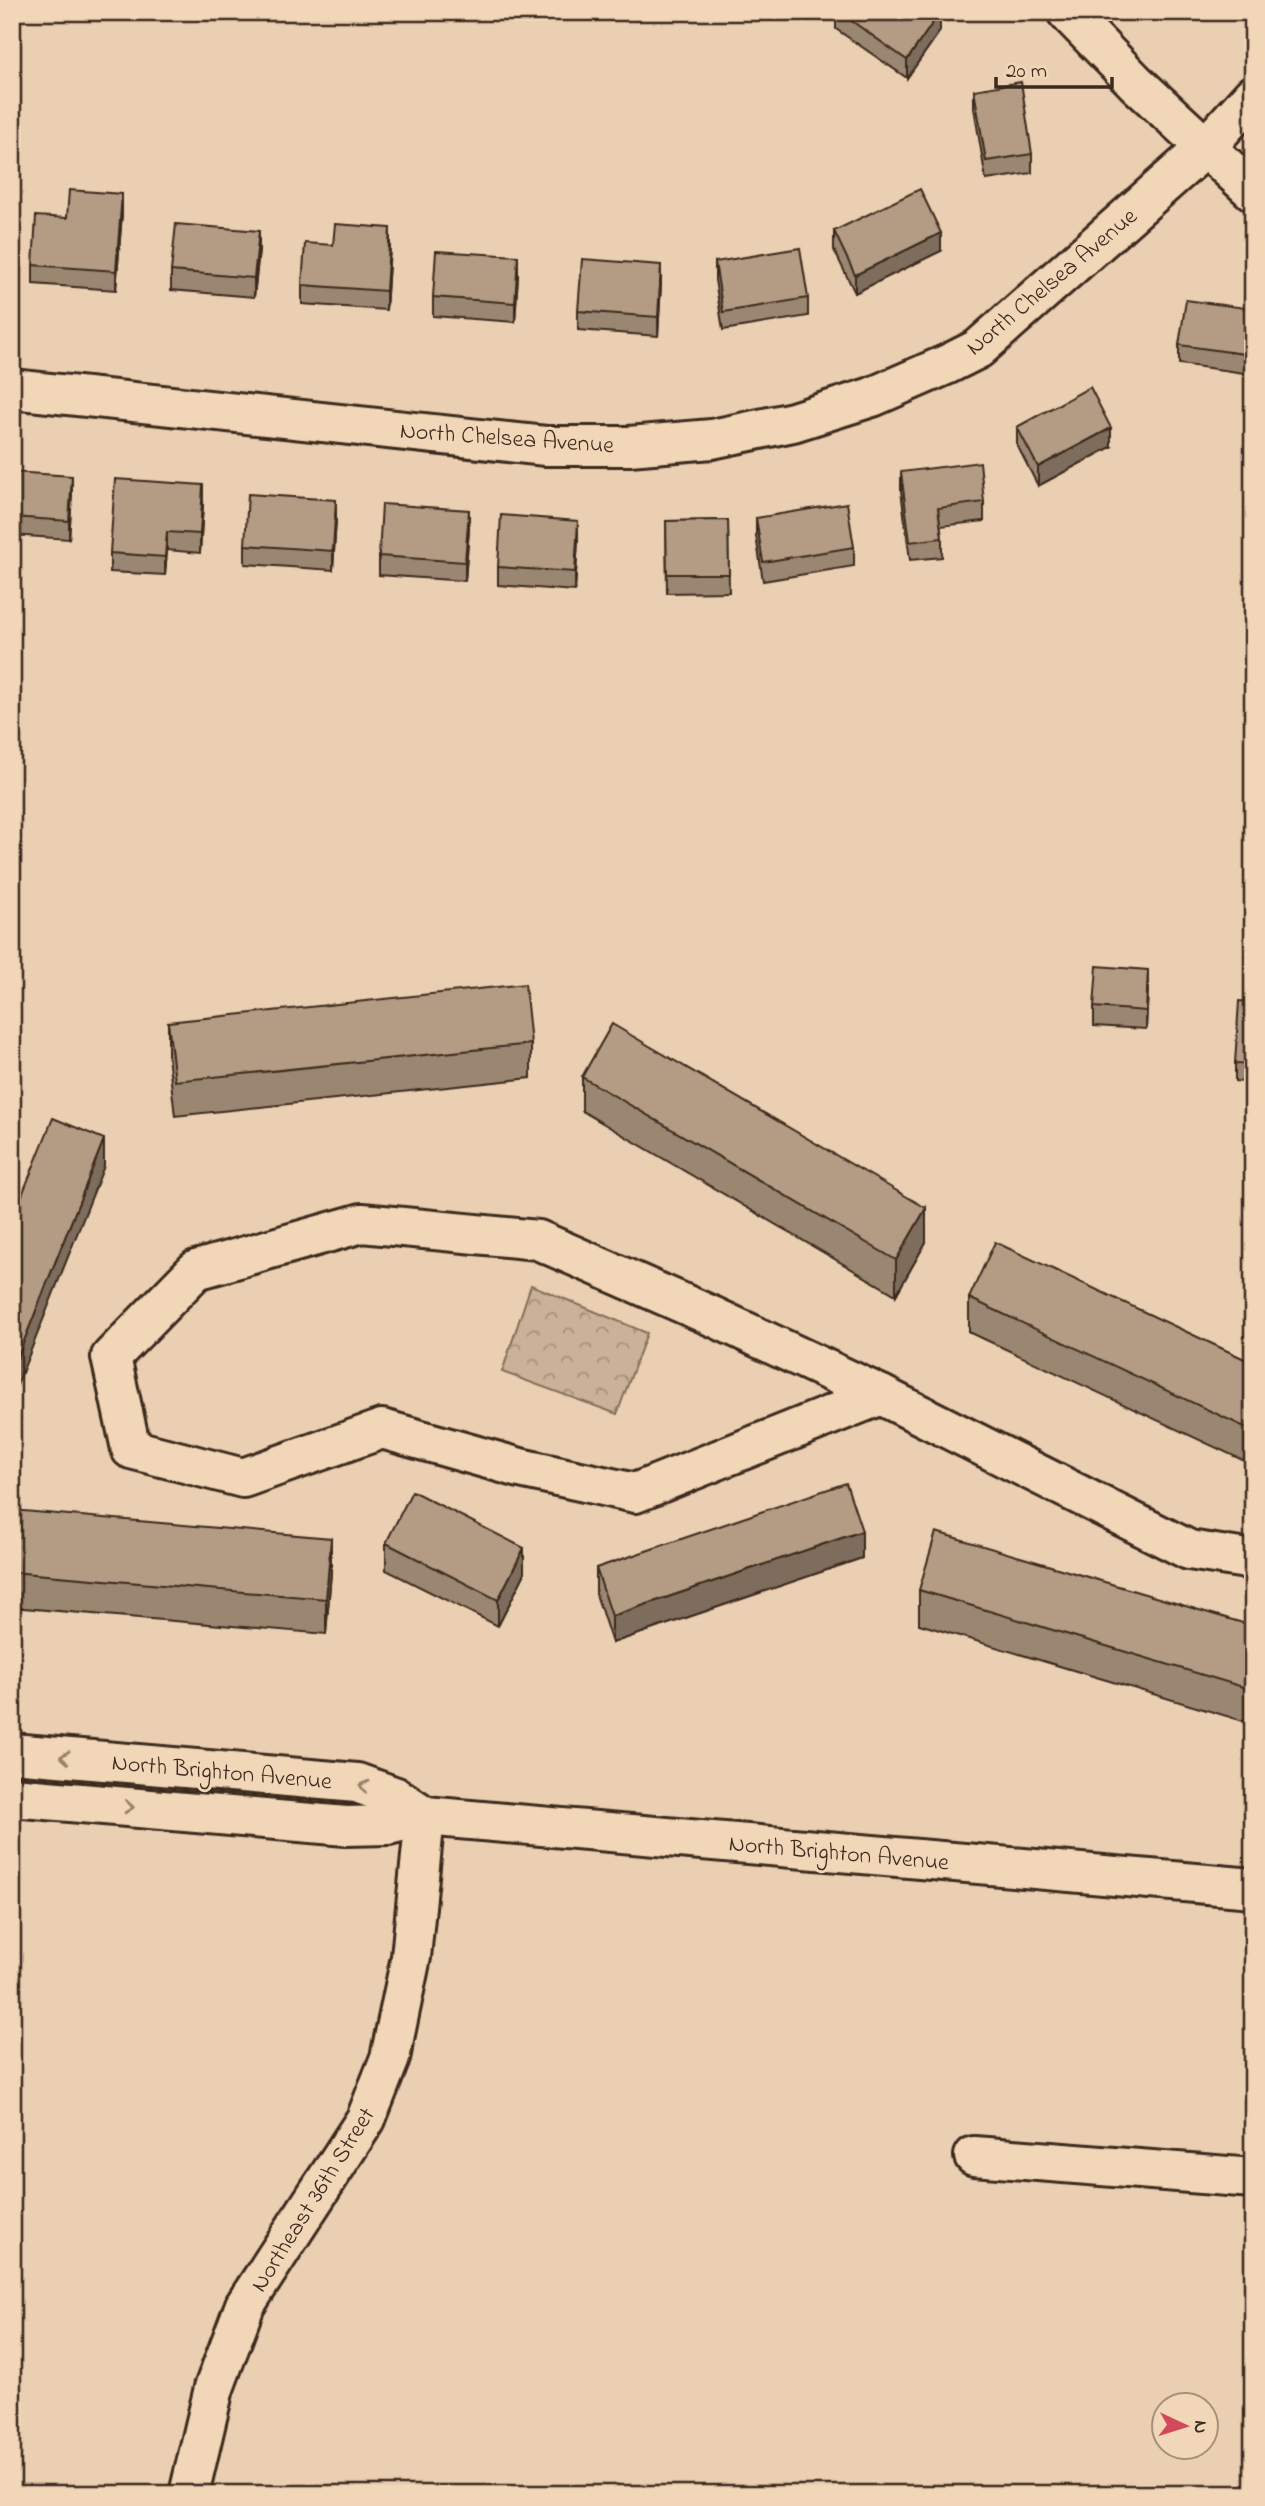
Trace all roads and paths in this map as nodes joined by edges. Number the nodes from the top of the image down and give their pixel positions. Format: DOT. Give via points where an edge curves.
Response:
graph roads {
  1 [pos="1067,12"];
  2 [pos="1253,95"];
  3 [pos="1205,148"];
  4 [pos="1253,191"];
  5 [pos="12,388"];
  6 [pos="881,1395"];
  7 [pos="1253,1560"];
  8 [pos="12,1753"];
  9 [pos="12,1797"];
  10 [pos="425,1816"];
  11 [pos="1253,1888"];
  12 [pos="974,2156"];
  13 [pos="1253,2178"];
  14 [pos="189,2494"];
  1 -- 3 [label="street"];
  2 -- 3 [label="street, North Chelsea Avenue"];
  3 -- 4 [label="street"];
  3 -- 5 [label="street, North Chelsea Avenue" via="978,349 872,397 793,422 712,439 546,446"];
  6 -- 6 [label="street" via="538,1240 362,1223 197,1270 110,1357 131,1449 243,1478 382,1429 520,1468 635,1493"];
  6 -- 7 [label="street" via="1189,1550"];
  10 -- 8 [label="street, North Brighton Avenue, one-way" via="396,1797 357,1783"];
  9 -- 10 [label="street, North Brighton Avenue, one-way" via="346,1826 388,1825"];
  10 -- 11 [label="street, North Brighton Avenue"];
  10 -- 14 [label="street, Northeast 36th Street" via="411,1957 390,2058 366,2119 245,2305 214,2388"];
  12 -- 13 [label="street"];
}
